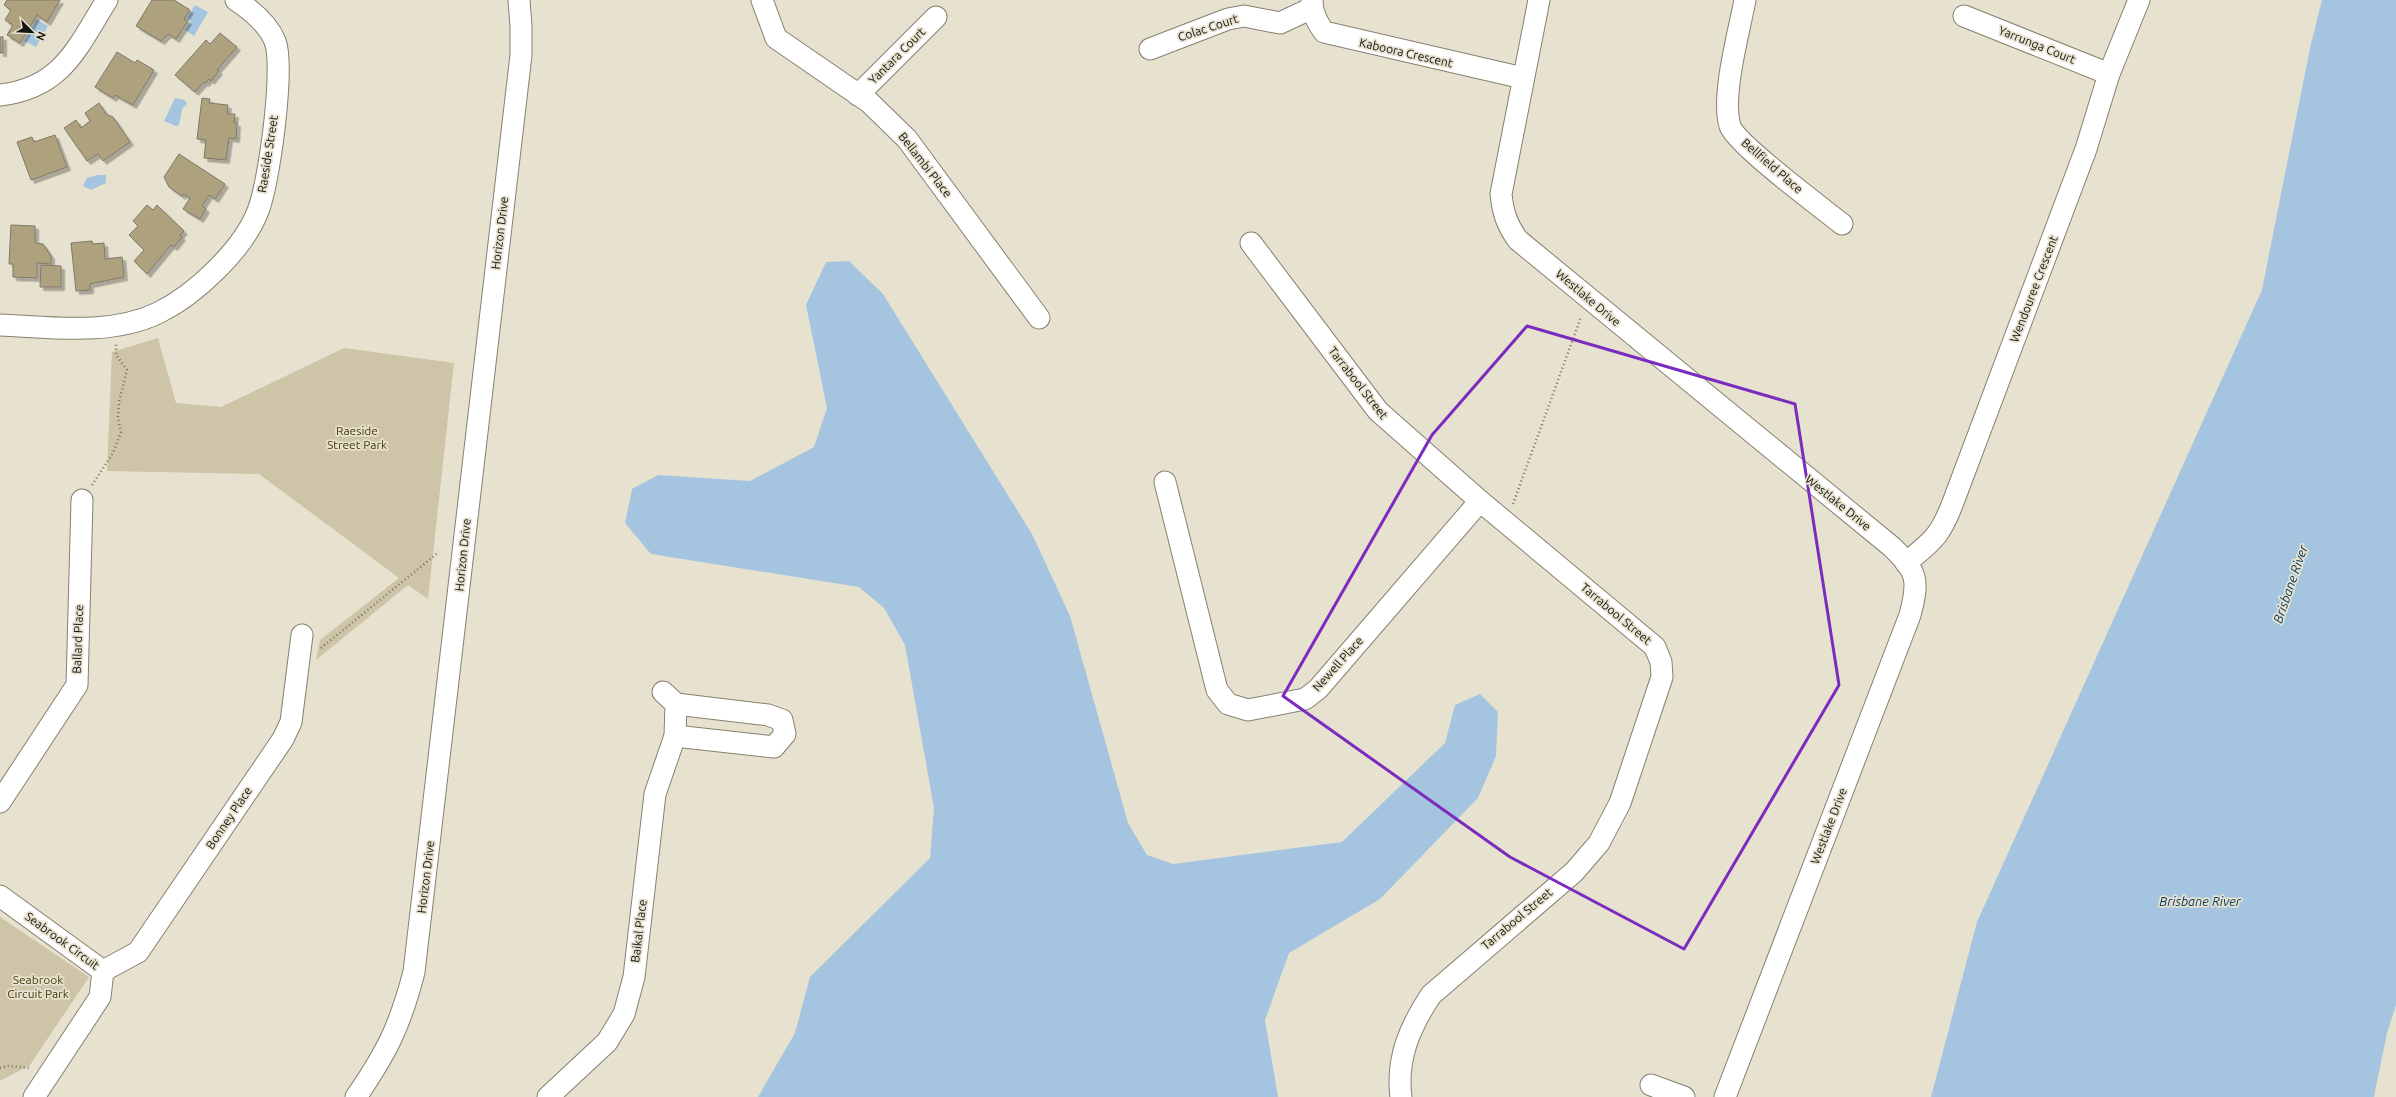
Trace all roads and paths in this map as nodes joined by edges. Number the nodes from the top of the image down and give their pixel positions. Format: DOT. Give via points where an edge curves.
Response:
graph roads {
  1 [pos="107,0"];
  2 [pos="236,0"];
  3 [pos="519,0"];
  4 [pos="762,0"];
  5 [pos="1539,0"];
  6 [pos="1745,0"];
  7 [pos="2139,0"];
  8 [pos="1312,4"];
  9 [pos="1964,16"];
  10 [pos="936,17"];
  11 [pos="1150,49"];
  12 [pos="2110,74"];
  13 [pos="1523,78"];
  14 [pos="0,95"];
  15 [pos="858,95"];
  16 [pos="1842,224"];
  17 [pos="1251,243"];
  18 [pos="1582,317"];
  19 [pos="1039,318"];
  20 [pos="0,325"];
  21 [pos="115,325"];
  22 [pos="1165,482"];
  23 [pos="82,500"];
  24 [pos="1480,501"];
  25 [pos="1506,522"];
  26 [pos="439,552"];
  27 [pos="1906,563"];
  28 [pos="302,639"];
  29 [pos="675,736"];
  30 [pos="0,802"];
  31 [pos="0,896"];
  32 [pos="103,971"];
  33 [pos="0,1068"];
  34 [pos="49,1077"];
  35 [pos="1651,1085"];
  36 [pos="34,1097"];
  37 [pos="356,1097"];
  38 [pos="548,1097"];
  39 [pos="1402,1097"];
  40 [pos="1684,1097"];
  41 [pos="1725,1097"];
  1 -- 14 [label="street" via="69,60 46,82 26,90"];
  2 -- 21 [label="street, Raeside Street" via="263,22 275,42 280,72 268,171 258,211 234,251 194,291 139,322"];
  3 -- 37 [label="street, Horizon Drive" via="521,55 414,972 404,1012 394,1036"];
  4 -- 15 [label="street, Bellambi Place" via="776,38"];
  5 -- 13 [label="street, Westlake Drive"];
  6 -- 16 [label="street, Bellfield Place" via="1727,108 1730,128 1749,148"];
  7 -- 12 [label="street, Wendouree Crescent"];
  8 -- 11 [label="street, Colac Court" via="1280,24 1244,16 1228,18"];
  8 -- 13 [label="street, Kaboora Crescent" via="1324,32"];
  9 -- 12 [label="street, Yarrunga Court"];
  10 -- 15 [label="street, Yantara Court"];
  12 -- 27 [label="street, Wendouree Crescent" via="2086,149 1947,520 1932,542"];
  13 -- 27 [label="street, Westlake Drive" via="1501,194 1504,215 1518,240 1892,547"];
  15 -- 19 [label="street, Bellambi Place" via="869,102 907,139"];
  17 -- 24 [label="street, Tarrabool Street" via="1378,411"];
  18 -- 25 [label="path"];
  20 -- 21 [label="street, Raeside Street" via="83,328"];
  21 -- 23 [label="path" via="116,355 127,370 119,402 118,418 121,432 113,453"];
  22 -- 24 [label="street, Newell Place" via="1217,690 1228,704 1248,710 1304,699 1318,689"];
  23 -- 30 [label="street, Ballard Place" via="77,685"];
  24 -- 25 [label="street, Tarrabool Street"];
  25 -- 39 [label="street, Tarrabool Street" via="1655,647 1661,662 1662,676 1620,803 1599,843 1574,872 1431,995 1418,1016 1400,1063"];
  26 -- 28 [label="path" via="320,648"];
  27 -- 41 [label="street, Westlake Drive" via="1914,573 1916,587 1910,615"];
  28 -- 32 [label="street, Bonney Place" via="290,722 283,739 138,952"];
  29 -- 29 [label="street, Baikal Place" via="669,698 768,715 782,720 785,734 774,747"];
  29 -- 38 [label="street, Baikal Place" via="655,794 634,977 624,1014 607,1042"];
  31 -- 32 [label="street, Seabrook Circuit"];
  32 -- 34 [label="street, Seabrook Circuit" via="100,997"];
  33 -- 34 [label="path" via="31,1068"];
  34 -- 36 [label="street, Seabrook Circuit"];
  35 -- 40 [label="street"];
}
